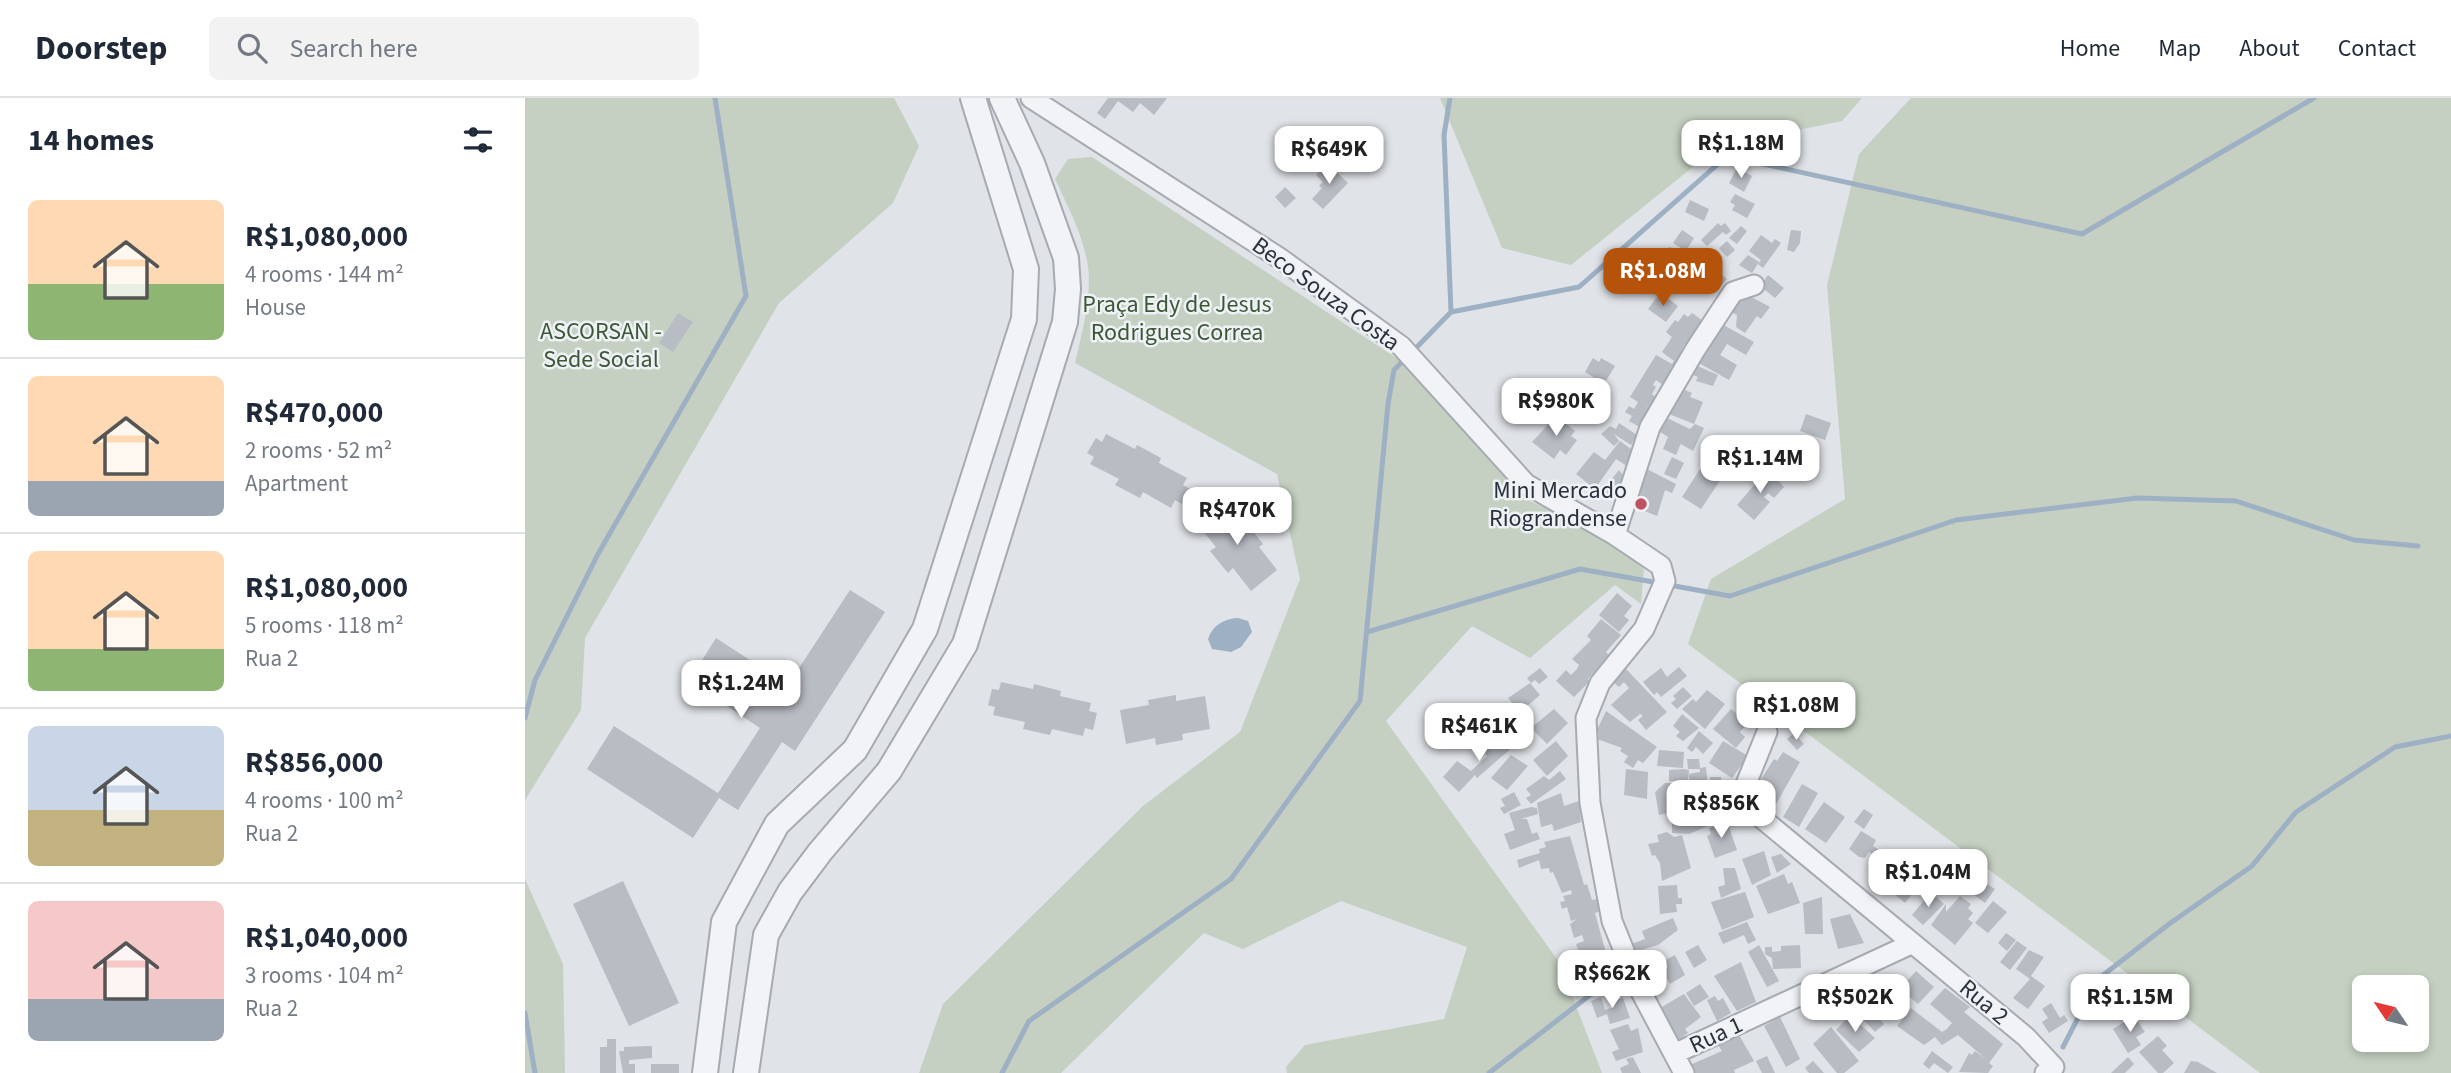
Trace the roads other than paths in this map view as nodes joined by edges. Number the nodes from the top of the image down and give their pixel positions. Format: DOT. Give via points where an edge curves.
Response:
graph roads {
  1 [pos="973,98"];
  2 [pos="1002,98"];
  3 [pos="1031,98"];
  4 [pos="1754,285"];
  5 [pos="1615,535"];
  6 [pos="1767,732"];
  7 [pos="855,750"];
  8 [pos="889,771"];
  9 [pos="1911,944"];
  10 [pos="1674,1054"];
  11 [pos="705,1069"];
  12 [pos="746,1070"];
  13 [pos="2049,1070"];
  14 [pos="1684,1073"];
  1 -- 7 [label="street" via="1026,269 1024,319 925,629"];
  2 -- 8 [label="street" via="1032,163 1066,258 1065,322 965,644"];
  3 -- 5 [label="street, Beco Souza Costa" via="1281,259 1401,346 1526,484"];
  4 -- 5 [label="street" via="1733,292 1650,427"];
  5 -- 10 [label="street, Beco Souza Costa" via="1661,566 1665,581 1644,629 1599,683 1586,718 1590,803 1612,921 1639,988"];
  6 -- 9 [label="street, Rua 2" via="1742,802"];
  7 -- 8 [label="street"];
  7 -- 11 [label="street" via="776,824 724,922"];
  8 -- 12 [label="street" via="820,852 765,935"];
  9 -- 10 [label="street, Rua 1"];
  9 -- 13 [label="street, Rua 2" via="2017,1029"];
  10 -- 14 [label="street, Beco Souza Costa"];
  11 -- 12 [label="street"];
}
